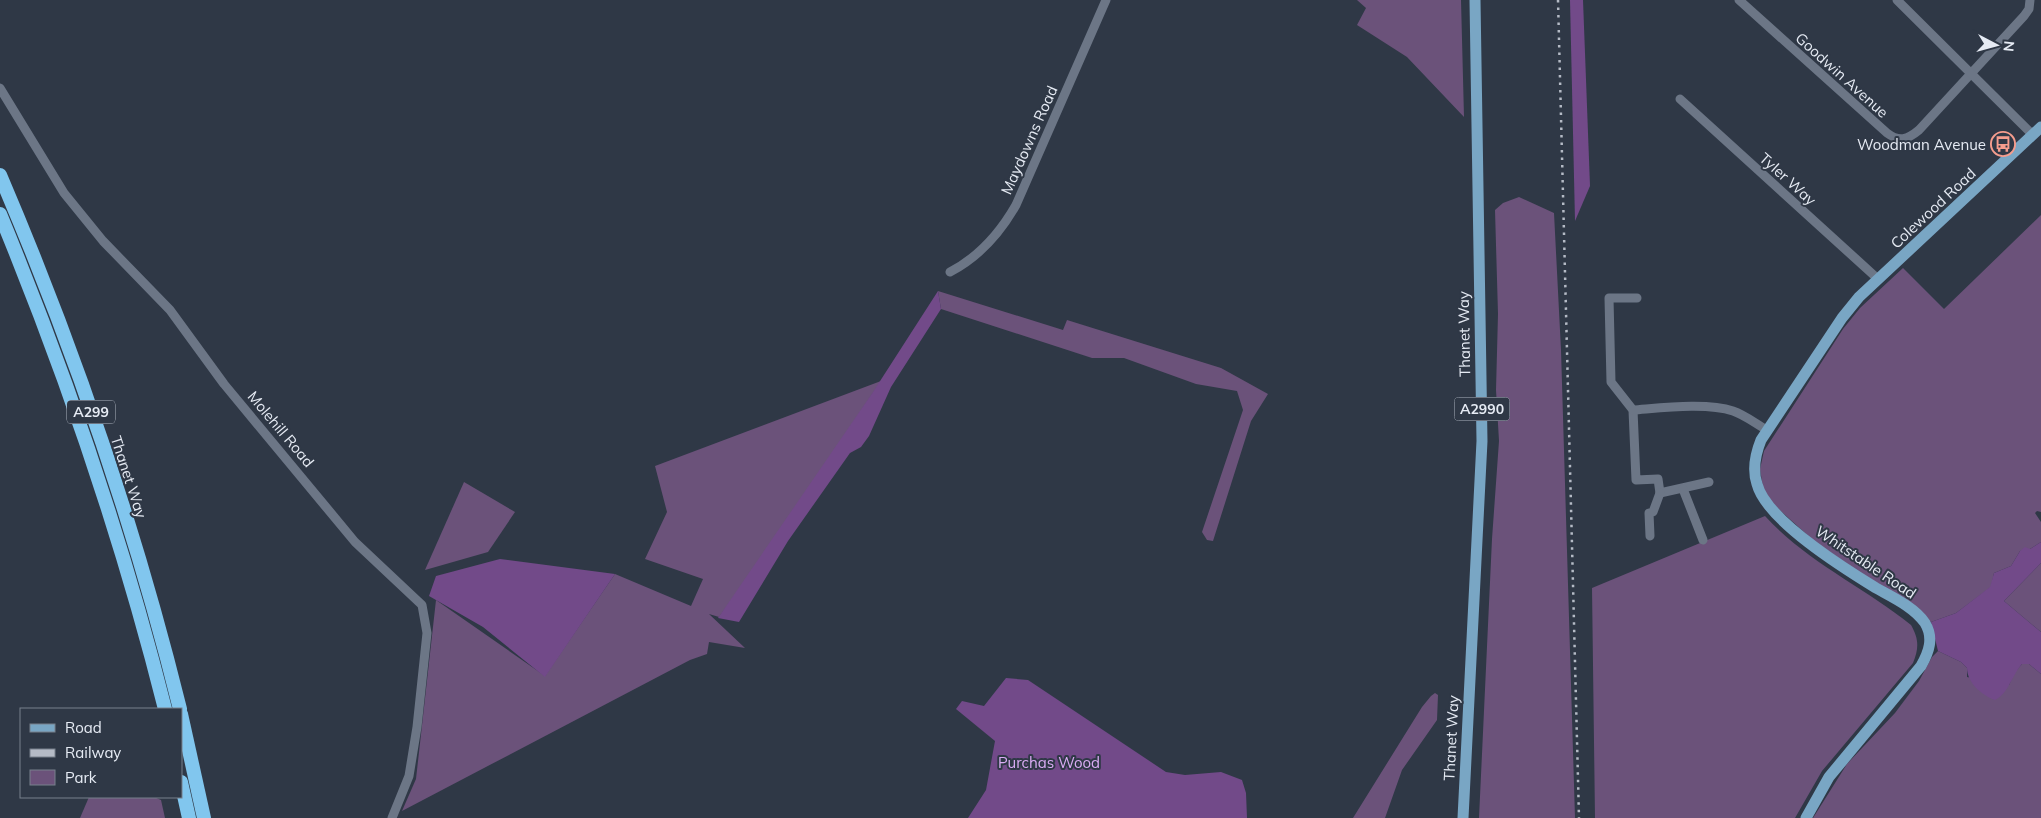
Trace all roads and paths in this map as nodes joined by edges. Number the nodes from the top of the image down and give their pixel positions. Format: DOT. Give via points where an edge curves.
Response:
graph roads {
  1 [pos="1106,0"];
  2 [pos="1475,0"];
  3 [pos="1739,0"];
  4 [pos="1897,0"];
  5 [pos="2030,0"];
  6 [pos="1970,73"];
  7 [pos="0,88"];
  8 [pos="1680,99"];
  9 [pos="2037,131"];
  10 [pos="0,175"];
  11 [pos="0,214"];
  12 [pos="950,272"];
  13 [pos="1878,279"];
  14 [pos="1637,298"];
  15 [pos="1846,312"];
  16 [pos="1633,410"];
  17 [pos="1767,430"];
  18 [pos="1709,482"];
  19 [pos="1683,489"];
  20 [pos="1660,493"];
  21 [pos="1650,536"];
  22 [pos="1703,540"];
  23 [pos="164,708"];
  24 [pos="180,708"];
  25 [pos="182,719"];
  26 [pos="182,786"];
  27 [pos="189,818"];
  28 [pos="204,818"];
  29 [pos="392,818"];
  30 [pos="1464,818"];
  31 [pos="1806,818"];
  1 -- 12 [label="street, Maydowns Road" via="1012,212 969,262"];
  2 -- 30 [label="main road, Thanet Way / A2990" via="1482,441"];
  3 -- 6 [label="street, Goodwin Avenue" via="1895,139 1910,138"];
  4 -- 6 [label="street"];
  5 -- 6 [label="street, Goodwin Avenue" via="2024,16"];
  6 -- 9 [label="street"];
  7 -- 29 [label="street, Molehill Road" via="64,193 103,241 170,310 224,384 355,542 422,605 427,633 417,727 409,776"];
  8 -- 13 [label="street, Tyler Way"];
  9 -- 13 [label="main road, Colewood Road"];
  10 -- 24 [label="highway, Thanet Way / A299" via="73,358 114,478"];
  11 -- 23 [label="highway, Thanet Way / A299" via="58,360 119,551"];
  13 -- 15 [label="main road, Colewood Road"];
  14 -- 16 [label="street" via="1609,298 1611,382"];
  15 -- 17 [label="main road, Whitstable Road"];
  16 -- 17 [label="street" via="1677,406 1718,408 1733,411"];
  16 -- 20 [label="street" via="1636,480 1658,479"];
  17 -- 31 [label="main road, Whitstable Road" via="1757,450 1754,468 1757,486 1767,503 1800,536 1825,555 1910,609 1925,624 1929,635 1929,650 1921,666 1828,777"];
  18 -- 19 [label="street"];
  19 -- 20 [label="street"];
  19 -- 22 [label="street"];
  20 -- 21 [label="street" via="1653,512 1649,513"];
  25 -- 28 [label="highway"];
  26 -- 27 [label="highway"];
}
